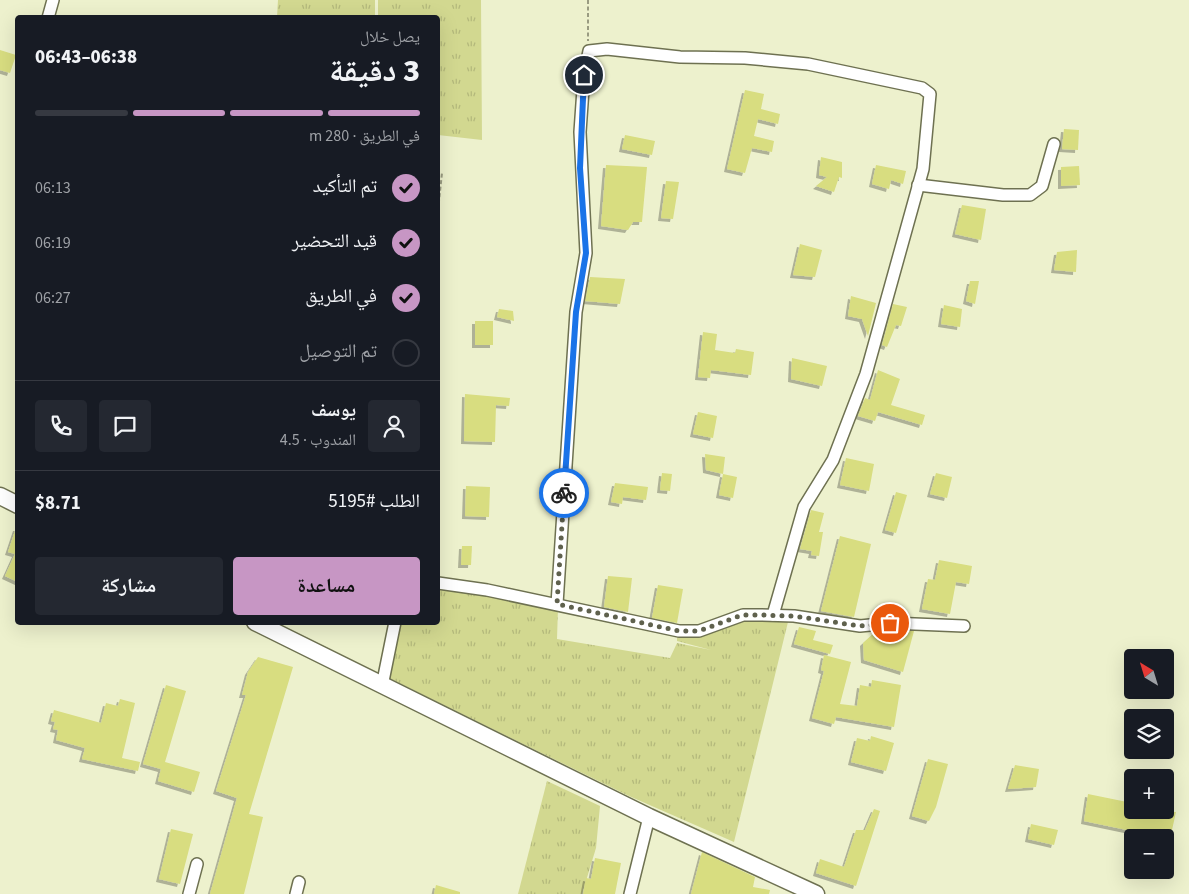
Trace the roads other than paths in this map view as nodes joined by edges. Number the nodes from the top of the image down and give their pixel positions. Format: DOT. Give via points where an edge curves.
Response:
graph roads {
  1 [pos="53,0"];
  2 [pos="49,15"];
  3 [pos="1054,144"];
  4 [pos="918,185"];
  5 [pos="0,496"];
  6 [pos="15,503"];
  7 [pos="440,583"];
  8 [pos="557,604"];
  9 [pos="773,615"];
  10 [pos="261,625"];
  11 [pos="394,625"];
  12 [pos="964,626"];
  13 [pos="382,686"];
  14 [pos="649,817"];
  15 [pos="197,864"];
  16 [pos="299,882"];
  17 [pos="808,892"];
  18 [pos="189,894"];
  19 [pos="296,894"];
  20 [pos="630,894"];
  1 -- 2 [label="street"];
  3 -- 4 [label="street" via="1042,186 1030,196"];
  4 -- 8 [label="street" via="923,169 930,107 930,94 922,88 808,64 745,58 680,57 608,48 589,51 580,132 586,253 576,312"];
  4 -- 9 [label="street" via="866,374 833,460 804,507"];
  5 -- 6 [label="street"];
  7 -- 8 [label="street"];
  8 -- 9 [label="street" via="679,631 699,631 742,615"];
  9 -- 12 [label="street" via="860,626 890,623"];
  10 -- 13 [label="street"];
  11 -- 13 [label="street"];
  13 -- 14 [label="street"];
  14 -- 17 [label="street"];
  14 -- 20 [label="street"];
  15 -- 18 [label="street"];
  16 -- 19 [label="street"];
}
